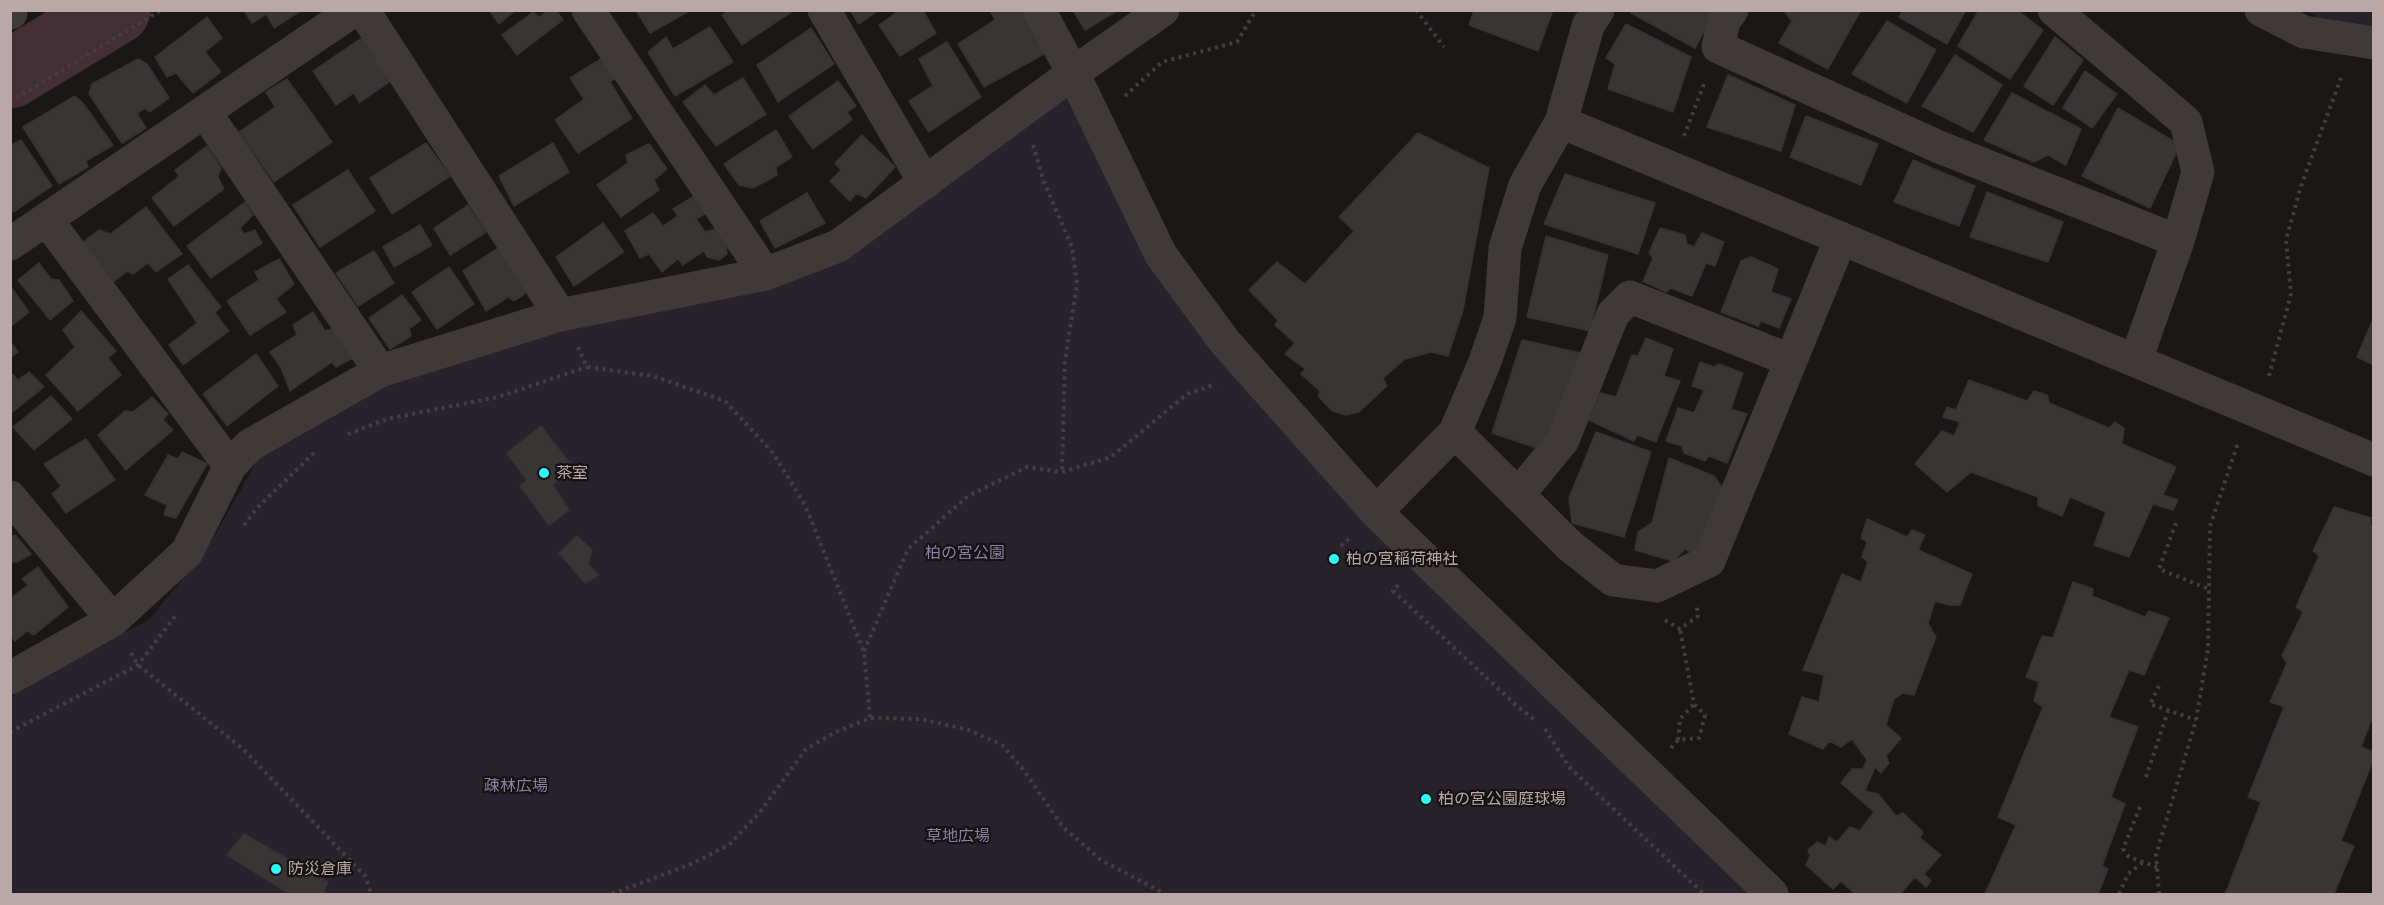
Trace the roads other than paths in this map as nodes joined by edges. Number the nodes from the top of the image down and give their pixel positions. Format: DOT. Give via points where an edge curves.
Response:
graph roads {
  1 [pos="354,10"];
  2 [pos="363,10"];
  3 [pos="588,10"];
  4 [pos="824,10"];
  5 [pos="1039,10"];
  6 [pos="1163,10"];
  7 [pos="1598,10"];
  8 [pos="1732,10"];
  9 [pos="2054,10"];
  10 [pos="2260,10"];
  11 [pos="2373,43"];
  12 [pos="1073,73"];
  13 [pos="205,112"];
  14 [pos="1561,122"];
  15 [pos="925,183"];
  16 [pos="47,220"];
  17 [pos="1841,238"];
  18 [pos="2178,241"];
  19 [pos="10,244"];
  20 [pos="765,274"];
  21 [pos="568,329"];
  22 [pos="1790,360"];
  23 [pos="2136,360"];
  24 [pos="380,371"];
  25 [pos="1455,432"];
  26 [pos="2373,460"];
  27 [pos="230,466"];
  28 [pos="1518,495"];
  29 [pos="10,497"];
  30 [pos="1376,512"];
  31 [pos="113,621"];
  32 [pos="10,678"];
  33 [pos="1772,894"];
  1 -- 13 [label="street"];
  2 -- 21 [label="street"];
  3 -- 20 [label="street"];
  4 -- 15 [label="street"];
  5 -- 12 [label="street"];
  6 -- 12 [label="street"];
  7 -- 14 [label="street" via="1588,26"];
  8 -- 18 [label="street" via="1724,21 1718,47 1940,147"];
  9 -- 18 [label="street" via="2186,122 2198,172"];
  10 -- 11 [label="street" via="2304,32"];
  12 -- 15 [label="street"];
  12 -- 30 [label="street" via="1161,255 1225,342"];
  13 -- 16 [label="street"];
  13 -- 24 [label="street"];
  14 -- 17 [label="street"];
  14 -- 25 [label="street" via="1525,185 1505,248 1500,318"];
  15 -- 20 [label="street" via="838,246"];
  16 -- 19 [label="street"];
  16 -- 27 [label="street"];
  17 -- 22 [label="street"];
  17 -- 23 [label="street"];
  18 -- 23 [label="street"];
  20 -- 21 [label="street"];
  21 -- 24 [label="street"];
  22 -- 28 [label="street" via="1630,297 1612,314 1563,440"];
  22 -- 28 [label="street" via="1709,561 1699,566 1657,586 1613,580 1570,546"];
  23 -- 26 [label="street"];
  24 -- 27 [label="street" via="250,445"];
  25 -- 28 [label="street"];
  25 -- 30 [label="street"];
  27 -- 31 [label="street" via="187,552"];
  29 -- 31 [label="street"];
  30 -- 33 [label="street"];
  31 -- 32 [label="street"];
}
